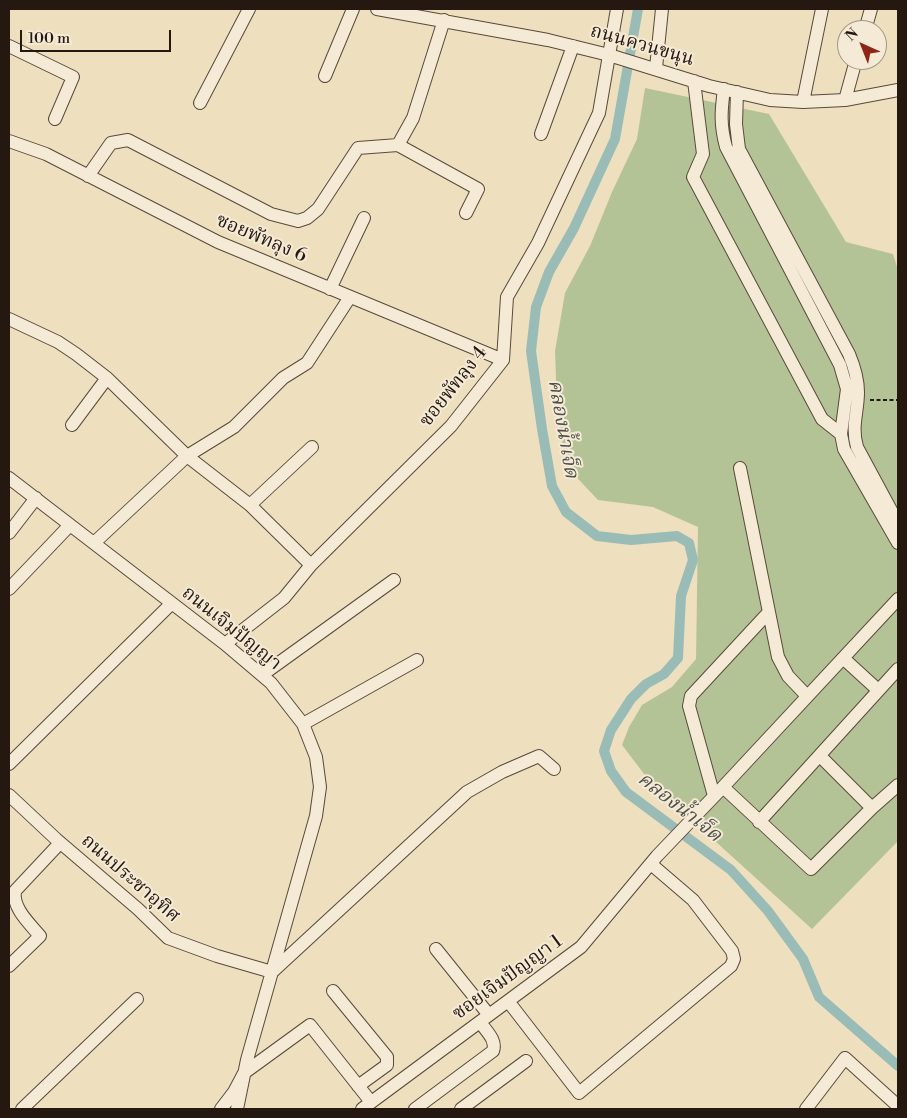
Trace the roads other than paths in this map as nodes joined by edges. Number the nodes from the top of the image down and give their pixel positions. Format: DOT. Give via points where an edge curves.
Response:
graph roads {
  1 [pos="250,9"];
  2 [pos="354,9"];
  3 [pos="377,9"];
  4 [pos="617,9"];
  5 [pos="662,9"];
  6 [pos="822,9"];
  7 [pos="444,20"];
  8 [pos="9,46"];
  9 [pos="574,46"];
  10 [pos="609,55"];
  11 [pos="653,68"];
  12 [pos="853,70"];
  13 [pos="325,76"];
  14 [pos="694,81"];
  15 [pos="724,89"];
  16 [pos="898,90"];
  17 [pos="737,92"];
  18 [pos="845,100"];
  19 [pos="803,102"];
  20 [pos="200,103"];
  21 [pos="55,119"];
  22 [pos="541,134"];
  23 [pos="9,141"];
  24 [pos="398,145"];
  25 [pos="734,151"];
  26 [pos="88,176"];
  27 [pos="466,213"];
  28 [pos="364,218"];
  29 [pos="330,288"];
  30 [pos="350,297"];
  31 [pos="821,299"];
  32 [pos="810,307"];
  33 [pos="9,319"];
  34 [pos="503,360"];
  35 [pos="107,378"];
  36 [pos="852,399"];
  37 [pos="72,425"];
  38 [pos="841,434"];
  39 [pos="312,447"];
  40 [pos="187,456"];
  41 [pos="740,468"];
  42 [pos="9,478"];
  43 [pos="36,498"];
  44 [pos="250,505"];
  45 [pos="898,523"];
  46 [pos="70,525"];
  47 [pos="9,533"];
  48 [pos="94,543"];
  49 [pos="898,543"];
  50 [pos="311,565"];
  51 [pos="394,580"];
  52 [pos="9,589"];
  53 [pos="897,603"];
  54 [pos="171,604"];
  55 [pos="768,613"];
  56 [pos="225,644"];
  57 [pos="843,658"];
  58 [pos="417,660"];
  59 [pos="898,668"];
  60 [pos="262,675"];
  61 [pos="878,690"];
  62 [pos="808,696"];
  63 [pos="303,724"];
  64 [pos="820,756"];
  65 [pos="9,764"];
  66 [pos="554,768"];
  67 [pos="898,785"];
  68 [pos="719,792"];
  69 [pos="9,795"];
  70 [pos="872,808"];
  71 [pos="760,822"];
  72 [pos="60,843"];
  73 [pos="654,860"];
  74 [pos="436,949"];
  75 [pos="9,966"];
  76 [pos="272,972"];
  77 [pos="333,992"];
  78 [pos="137,999"];
  79 [pos="508,1001"];
  80 [pos="484,1019"];
  81 [pos="526,1061"];
  82 [pos="244,1073"];
  83 [pos="358,1086"];
  84 [pos="367,1106"];
  85 [pos="898,1106"];
  86 [pos="22,1109"];
  87 [pos="221,1109"];
  88 [pos="237,1109"];
  89 [pos="415,1109"];
  90 [pos="461,1109"];
  91 [pos="806,1109"];
  1 -- 20 [label="street"];
  2 -- 13 [label="street"];
  3 -- 7 [label="street, ถนนควนขนุน"];
  4 -- 10 [label="street, ซอยพัทลุง 4"];
  5 -- 11 [label="street"];
  6 -- 19 [label="street"];
  7 -- 9 [label="street, ถนนควนขนุน"];
  7 -- 24 [label="street" via="413,118"];
  8 -- 21 [label="street" via="73,77"];
  9 -- 10 [label="street, ถนนควนขนุน"];
  9 -- 22 [label="street"];
  10 -- 11 [label="street, ถนนควนขนุน"];
  10 -- 34 [label="street, ซอยพัทลุง 4" via="599,113 538,243 507,296"];
  11 -- 14 [label="street, ถนนควนขนุน"];
  12 -- 18 [label="street"];
  14 -- 15 [label="street, ถนนควนขนุน"];
  14 -- 38 [label="street" via="703,154 693,177 822,420"];
  15 -- 17 [label="street, ถนนควนขนุน"];
  15 -- 25 [label="street" via="721,130"];
  16 -- 18 [label="street, ถนนควนขนุน"];
  17 -- 19 [label="street, ถนนควนขนุน" via="770,100"];
  17 -- 25 [label="street"];
  18 -- 19 [label="street, ถนนควนขนุน"];
  23 -- 26 [label="street, ซอยพัทลุง 6" via="46,154"];
  24 -- 26 [label="street" via="358,148 318,208 308,218 298,221 271,214 128,140 111,143"];
  24 -- 27 [label="street" via="478,189"];
  25 -- 31 [label="street"];
  25 -- 32 [label="street"];
  26 -- 29 [label="street, ซอยพัทลุง 6" via="218,242"];
  28 -- 29 [label="street"];
  29 -- 30 [label="street, ซอยพัทลุง 6"];
  30 -- 34 [label="street, ซอยพัทลุง 6"];
  30 -- 40 [label="street" via="307,363 283,378 234,427"];
  31 -- 32 [label="street"];
  31 -- 36 [label="street" via="854,366 858,385"];
  32 -- 36 [label="street" via="840,365"];
  33 -- 35 [label="street" via="58,342"];
  34 -- 50 [label="street, ซอยพัทลุง 4" via="451,426"];
  35 -- 37 [label="street"];
  35 -- 40 [label="street"];
  36 -- 38 [label="street"];
  36 -- 45 [label="street" via="858,447"];
  38 -- 49 [label="street" via="844,449"];
  39 -- 44 [label="street"];
  40 -- 44 [label="street"];
  40 -- 48 [label="street"];
  41 -- 55 [label="street"];
  42 -- 43 [label="street, ถนนเจิมปัญญา"];
  43 -- 46 [label="street, ถนนเจิมปัญญา"];
  43 -- 47 [label="street"];
  44 -- 50 [label="street"];
  46 -- 48 [label="street, ถนนเจิมปัญญา"];
  46 -- 52 [label="street"];
  48 -- 54 [label="street, ถนนเจิมปัญญา"];
  50 -- 56 [label="street, ซอยพัทลุง 4" via="284,598"];
  51 -- 60 [label="street"];
  53 -- 57 [label="street, ซอยเจิมปัญญา 1"];
  54 -- 56 [label="street, ถนนเจิมปัญญา"];
  54 -- 65 [label="street"];
  55 -- 62 [label="street" via="778,657 788,676"];
  55 -- 68 [label="street" via="691,696 689,706"];
  56 -- 60 [label="street, ถนนเจิมปัญญา"];
  57 -- 61 [label="street"];
  57 -- 62 [label="street, ซอยเจิมปัญญา 1"];
  58 -- 63 [label="street"];
  59 -- 61 [label="street"];
  60 -- 63 [label="street, ถนนเจิมปัญญา"];
  61 -- 64 [label="street"];
  62 -- 68 [label="street, ซอยเจิมปัญญา 1"];
  63 -- 76 [label="street, ถนนเจิมปัญญา" via="316,757 320,787 316,816"];
  64 -- 70 [label="street"];
  64 -- 71 [label="street"];
  66 -- 76 [label="street" via="540,756 467,792"];
  67 -- 70 [label="street"];
  68 -- 71 [label="street"];
  68 -- 73 [label="street, ซอยเจิมปัญญา 1"];
  69 -- 72 [label="street, ถนนประชาอุทิศ"];
  70 -- 71 [label="street" via="811,869"];
  72 -- 75 [label="street" via="15,891 16,906 40,936"];
  72 -- 76 [label="street, ถนนประชาอุทิศ" via="168,938"];
  73 -- 79 [label="street, ซอยเจิมปัญญา 1" via="581,947"];
  73 -- 79 [label="street" via="693,900 732,951 734,959 731,966 579,1093"];
  74 -- 80 [label="street"];
  76 -- 82 [label="street, ถนนเจิมปัญญา"];
  77 -- 83 [label="street" via="387,1057 386,1065"];
  78 -- 86 [label="street"];
  79 -- 80 [label="street, ซอยเจิมปัญญา 1"];
  80 -- 84 [label="street, ซอยเจิมปัญญา 1"];
  80 -- 89 [label="street" via="494,1042 493,1051"];
  81 -- 90 [label="street"];
  82 -- 83 [label="street" via="310,1025"];
  82 -- 87 [label="street"];
  82 -- 88 [label="street"];
  83 -- 84 [label="street"];
  85 -- 91 [label="street" via="844,1058"];
}
